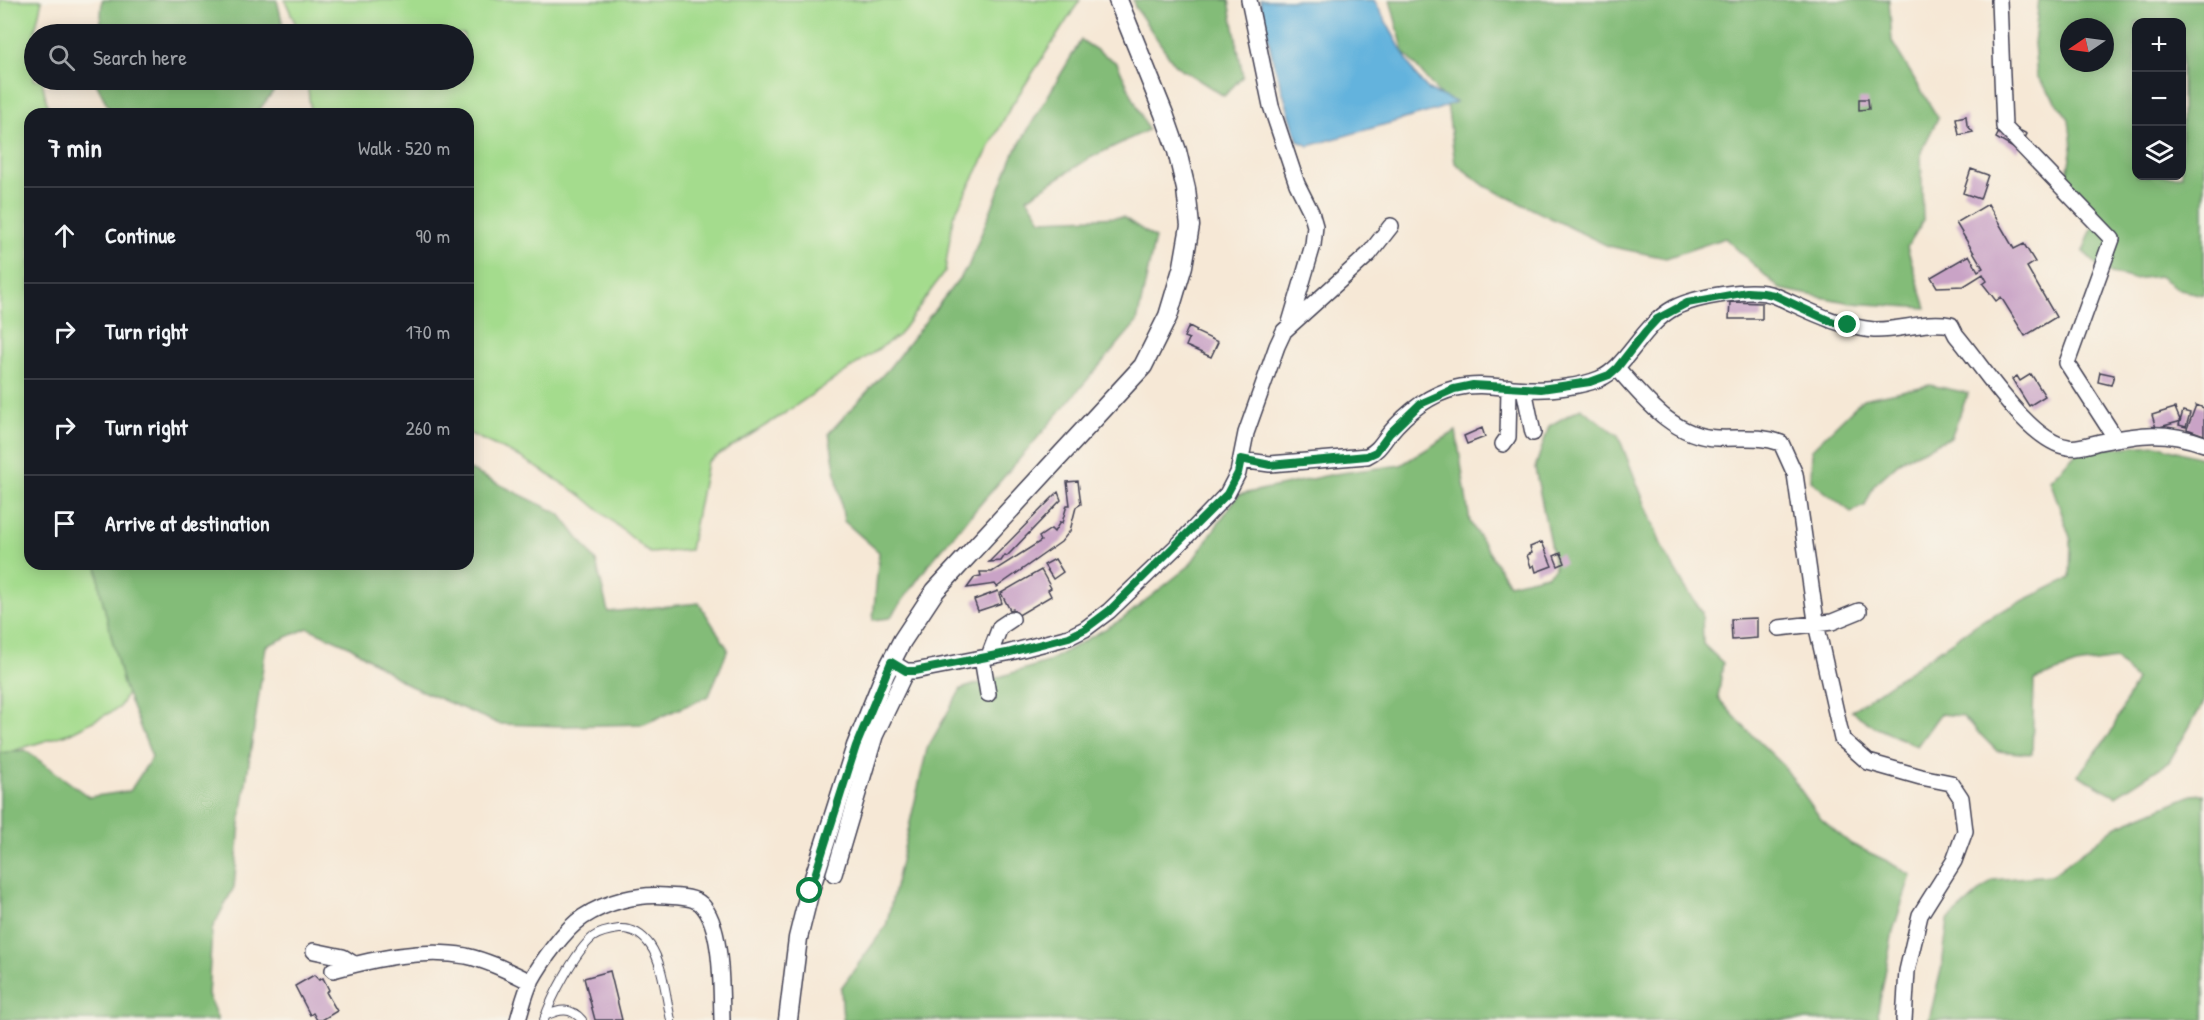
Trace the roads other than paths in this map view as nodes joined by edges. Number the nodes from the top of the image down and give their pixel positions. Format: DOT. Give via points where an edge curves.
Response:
graph roads {
  1 [pos="1118,0"];
  2 [pos="1249,0"];
  3 [pos="1999,0"];
  4 [pos="1391,226"];
  5 [pos="1289,326"];
  6 [pos="1617,368"];
  7 [pos="1516,388"];
  8 [pos="1533,433"];
  9 [pos="2116,439"];
  10 [pos="1503,444"];
  11 [pos="2204,444"];
  12 [pos="1241,459"];
  13 [pos="1859,611"];
  14 [pos="1012,620"];
  15 [pos="1816,625"];
  16 [pos="1779,628"];
  17 [pos="985,657"];
  18 [pos="898,666"];
  19 [pos="988,694"];
  20 [pos="834,874"];
  21 [pos="314,951"];
  22 [pos="354,964"];
  23 [pos="333,970"];
  24 [pos="531,982"];
  25 [pos="544,1018"];
  26 [pos="518,1020"];
  27 [pos="582,1020"];
  28 [pos="671,1020"];
  29 [pos="722,1020"];
  30 [pos="788,1020"];
  31 [pos="1904,1020"];
  1 -- 18 [label="street" via="1167,123 1186,189 1190,226 1168,316 1143,366 935,591 902,641"];
  2 -- 5 [label="street" via="1270,106 1315,226"];
  3 -- 9 [label="street" via="2004,127 2112,239 2067,363"];
  4 -- 5 [label="street" via="1370,254"];
  5 -- 12 [label="street" via="1276,346"];
  6 -- 7 [label="street" via="1590,382 1541,389"];
  6 -- 9 [label="street" via="1657,319 1675,308 1710,298 1763,293 1830,321 1875,330 1936,322 1951,325 2025,422 2051,441 2069,448"];
  6 -- 15 [label="street" via="1662,417 1687,431 1714,438 1767,438 1781,443 1795,474"];
  7 -- 8 [label="street"];
  7 -- 10 [label="street" via="1508,437"];
  7 -- 12 [label="street" via="1473,385 1430,398 1410,412 1376,452 1367,456 1270,465"];
  9 -- 11 [label="street" via="2167,434"];
  12 -- 17 [label="street" via="1227,494 1109,611 1069,637"];
  13 -- 15 [label="street"];
  14 -- 17 [label="street" via="1000,627"];
  15 -- 16 [label="street"];
  15 -- 31 [label="street" via="1842,739 1868,762 1952,783 1961,798 1965,831 1954,861 1920,915 1907,971"];
  17 -- 18 [label="street" via="926,669"];
  17 -- 19 [label="street"];
  18 -- 20 [label="street"];
  18 -- 30 [label="street" via="856,746 810,891 798,938"];
  21 -- 22 [label="street" via="343,957"];
  22 -- 23 [label="street"];
  22 -- 24 [label="street" via="407,956 466,956"];
  24 -- 26 [label="street"];
  24 -- 29 [label="street" via="545,959 582,917 637,897 684,897 696,900 710,917"];
  25 -- 27 [label="lane" via="566,1009"];
  25 -- 28 [label="lane" via="553,994 591,939 623,929 640,934 657,956"];
}
